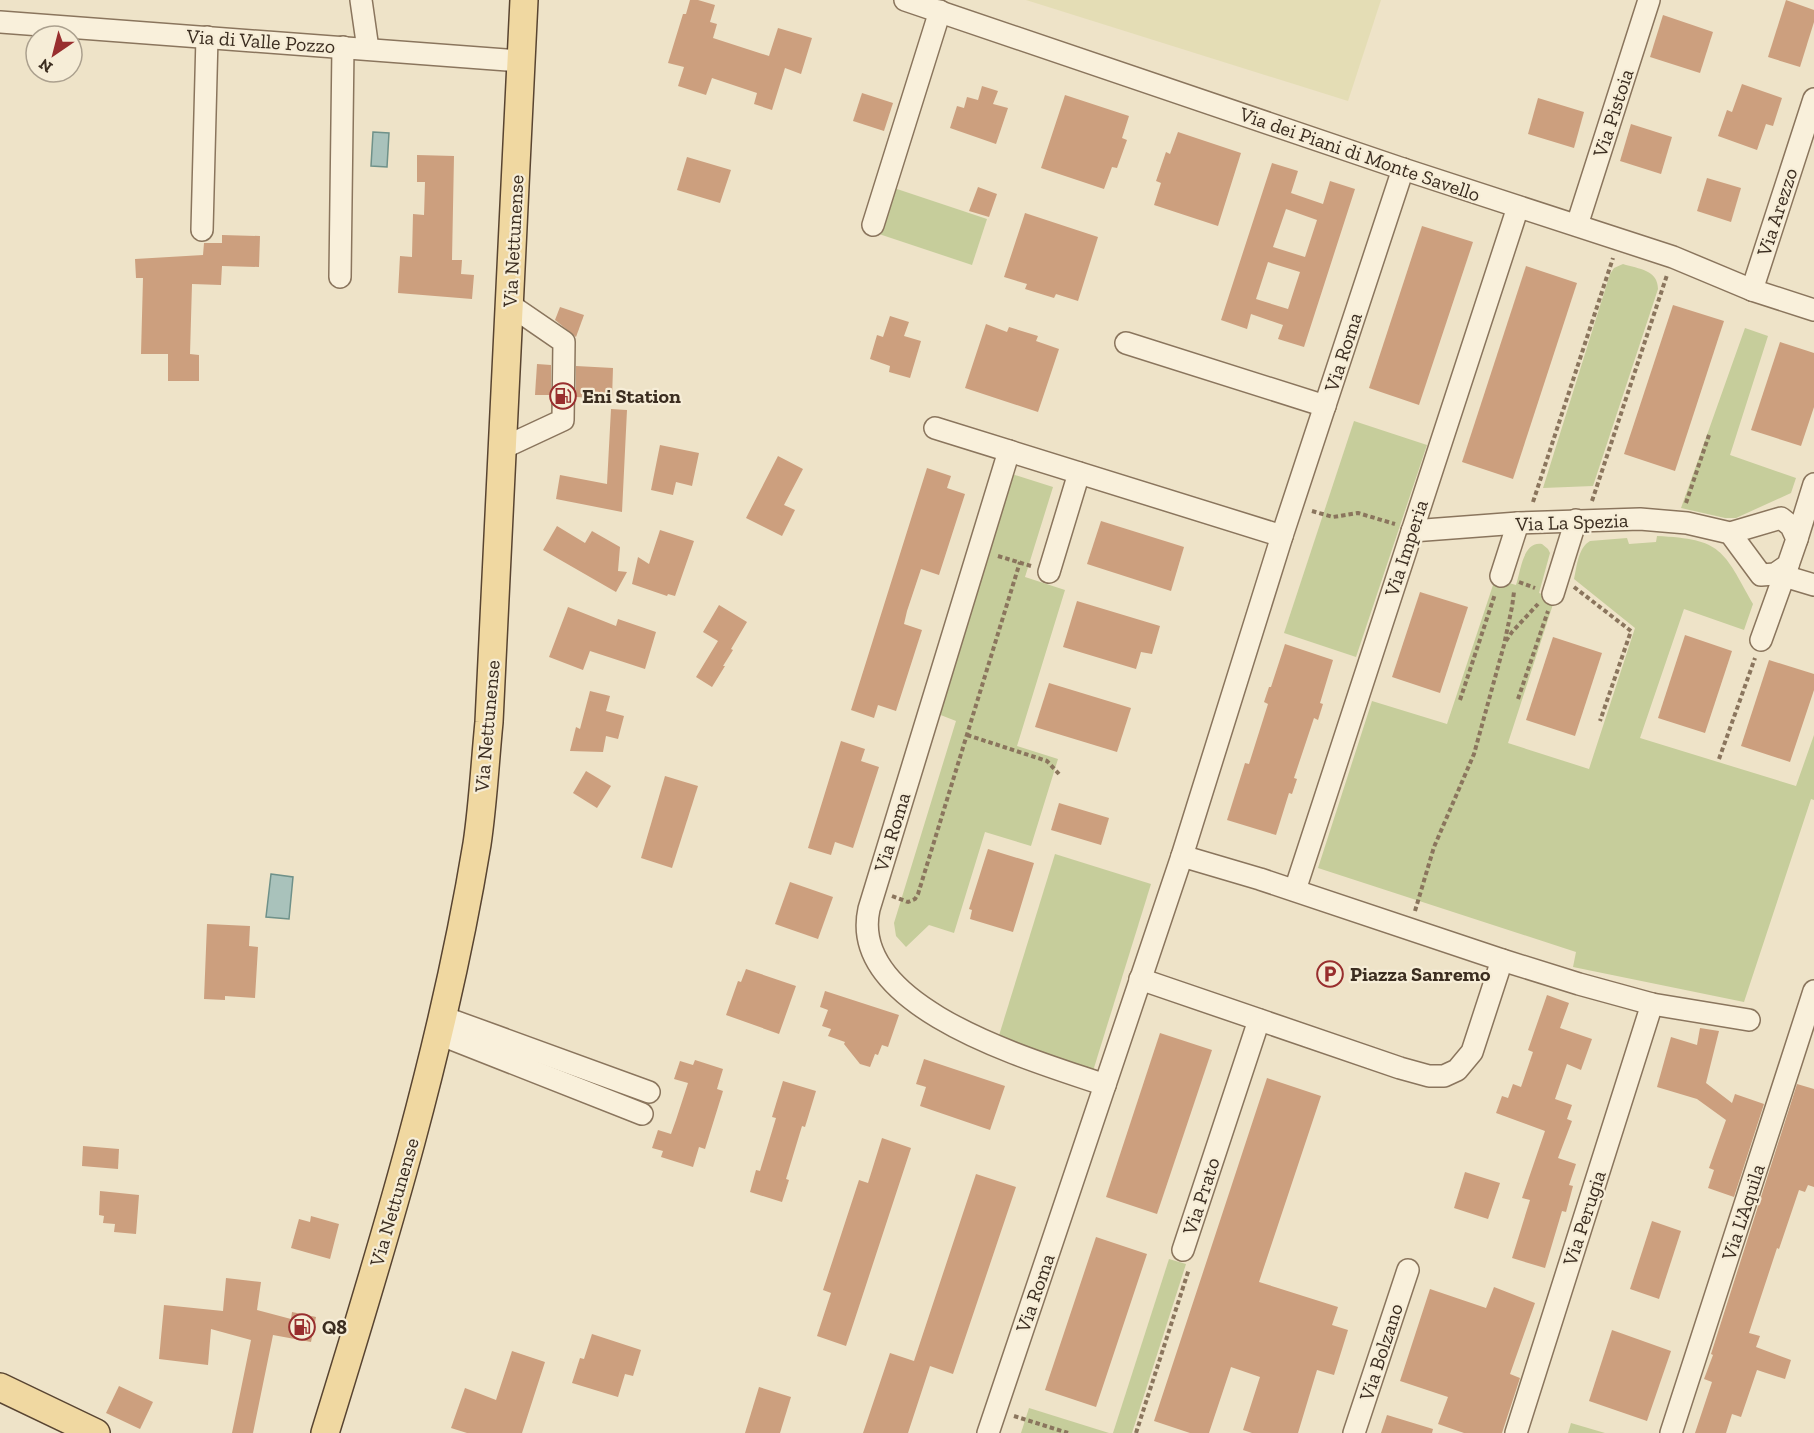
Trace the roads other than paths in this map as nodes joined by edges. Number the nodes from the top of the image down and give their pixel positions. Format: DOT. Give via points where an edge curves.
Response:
graph roads {
  1 [pos="361,0"];
  2 [pos="524,0"];
  3 [pos="538,0"];
  4 [pos="905,0"];
  5 [pos="1649,0"];
  6 [pos="940,11"];
  7 [pos="0,22"];
  8 [pos="523,28"];
  9 [pos="207,37"];
  10 [pos="343,47"];
  11 [pos="368,49"];
  12 [pos="521,60"];
  13 [pos="1814,101"];
  14 [pos="1403,169"];
  15 [pos="1518,207"];
  16 [pos="873,225"];
  17 [pos="1577,225"];
  18 [pos="202,230"];
  19 [pos="340,277"];
  20 [pos="1752,290"];
  21 [pos="510,305"];
  22 [pos="1814,310"];
  23 [pos="1126,343"];
  24 [pos="1325,406"];
  25 [pos="936,428"];
  26 [pos="503,448"];
  27 [pos="1009,451"];
  28 [pos="1079,473"];
  29 [pos="1811,493"];
  30 [pos="1781,518"];
  31 [pos="1581,520"];
  32 [pos="1522,523"];
  33 [pos="1412,531"];
  34 [pos="1730,533"];
  35 [pos="1282,536"];
  36 [pos="1797,539"];
  37 [pos="1786,571"];
  38 [pos="1049,572"];
  39 [pos="1761,575"];
  40 [pos="1507,578"];
  41 [pos="1814,585"];
  42 [pos="1554,587"];
  43 [pos="1775,602"];
  44 [pos="1761,640"];
  45 [pos="1182,856"];
  46 [pos="1295,890"];
  47 [pos="1502,960"];
  48 [pos="1140,979"];
  49 [pos="1814,991"];
  50 [pos="1652,1004"];
  51 [pos="1259,1020"];
  52 [pos="1749,1020"];
  53 [pos="441,1026"];
  54 [pos="1105,1085"];
  55 [pos="649,1092"];
  56 [pos="642,1114"];
  57 [pos="1184,1250"];
  58 [pos="1408,1270"];
  59 [pos="0,1387"];
  60 [pos="96,1433"];
  61 [pos="325,1433"];
  62 [pos="988,1433"];
  63 [pos="1354,1433"];
  64 [pos="1516,1433"];
  65 [pos="1671,1433"];
  1 -- 11 [label="street"];
  2 -- 8 [label="main road, Via Nettunense"];
  3 -- 8 [label="street"];
  4 -- 6 [label="street, Via dei Piani di Monte Savello"];
  5 -- 17 [label="street, Via Pistoia"];
  6 -- 14 [label="street, Via dei Piani di Monte Savello"];
  6 -- 16 [label="street"];
  7 -- 9 [label="street, Via di Valle Pozzo"];
  8 -- 12 [label="main road, Via Nettunense"];
  9 -- 10 [label="street, Via di Valle Pozzo"];
  9 -- 18 [label="street"];
  10 -- 11 [label="street, Via di Valle Pozzo"];
  10 -- 19 [label="street"];
  11 -- 12 [label="street, Via di Valle Pozzo"];
  12 -- 21 [label="main road, Via Nettunense"];
  13 -- 20 [label="street, Via Arezzo"];
  14 -- 15 [label="street, Via dei Piani di Monte Savello"];
  14 -- 24 [label="street, Via Roma"];
  15 -- 17 [label="street, Via dei Piani di Monte Savello"];
  15 -- 33 [label="street, Via Imperia"];
  17 -- 20 [label="street, Via dei Piani di Monte Savello" via="1673,257"];
  20 -- 22 [label="street, Via dei Piani di Monte Savello"];
  21 -- 26 [label="main road, Via Nettunense"];
  21 -- 26 [label="street" via="564,342 563,420"];
  23 -- 24 [label="street"];
  24 -- 35 [label="street, Via Roma"];
  25 -- 27 [label="street"];
  26 -- 53 [label="main road, Via Nettunense" via="489,722 477,840"];
  27 -- 28 [label="street"];
  27 -- 54 [label="street, Via Roma" via="875,891 867,932 871,948 887,974 931,1013 1002,1049"];
  28 -- 35 [label="street"];
  28 -- 38 [label="street"];
  29 -- 30 [label="street, Via La Spezia"];
  29 -- 36 [label="street, Via La Spezia"];
  30 -- 34 [label="street, Via La Spezia"];
  30 -- 36 [label="street" via="1791,526"];
  31 -- 32 [label="street, Via La Spezia"];
  31 -- 34 [label="street, Via La Spezia" via="1679,522"];
  31 -- 42 [label="street"];
  32 -- 33 [label="street, Via La Spezia"];
  32 -- 40 [label="street"];
  33 -- 46 [label="street, Via Imperia"];
  34 -- 39 [label="street"];
  35 -- 45 [label="street, Via Roma"];
  36 -- 37 [label="street, Via La Spezia"];
  37 -- 39 [label="street"];
  37 -- 41 [label="street"];
  37 -- 43 [label="street, Via La Spezia"];
  39 -- 43 [label="street"];
  43 -- 44 [label="street, Via La Spezia"];
  45 -- 46 [label="street"];
  45 -- 48 [label="street, Via Roma"];
  46 -- 47 [label="street"];
  47 -- 50 [label="street"];
  47 -- 51 [label="street" via="1472,1052 1457,1070 1444,1076 1400,1068"];
  48 -- 51 [label="street"];
  48 -- 54 [label="street, Via Roma"];
  49 -- 65 [label="street, Via L'Aquila"];
  50 -- 52 [label="street"];
  50 -- 64 [label="street, Via Perugia"];
  51 -- 57 [label="street, Via Prato"];
  53 -- 55 [label="street"];
  53 -- 56 [label="street"];
  53 -- 61 [label="main road, Via Nettunense" via="378,1260"];
  54 -- 62 [label="street, Via Roma"];
  58 -- 63 [label="street, Via Bolzano"];
  59 -- 60 [label="main road"];
}
